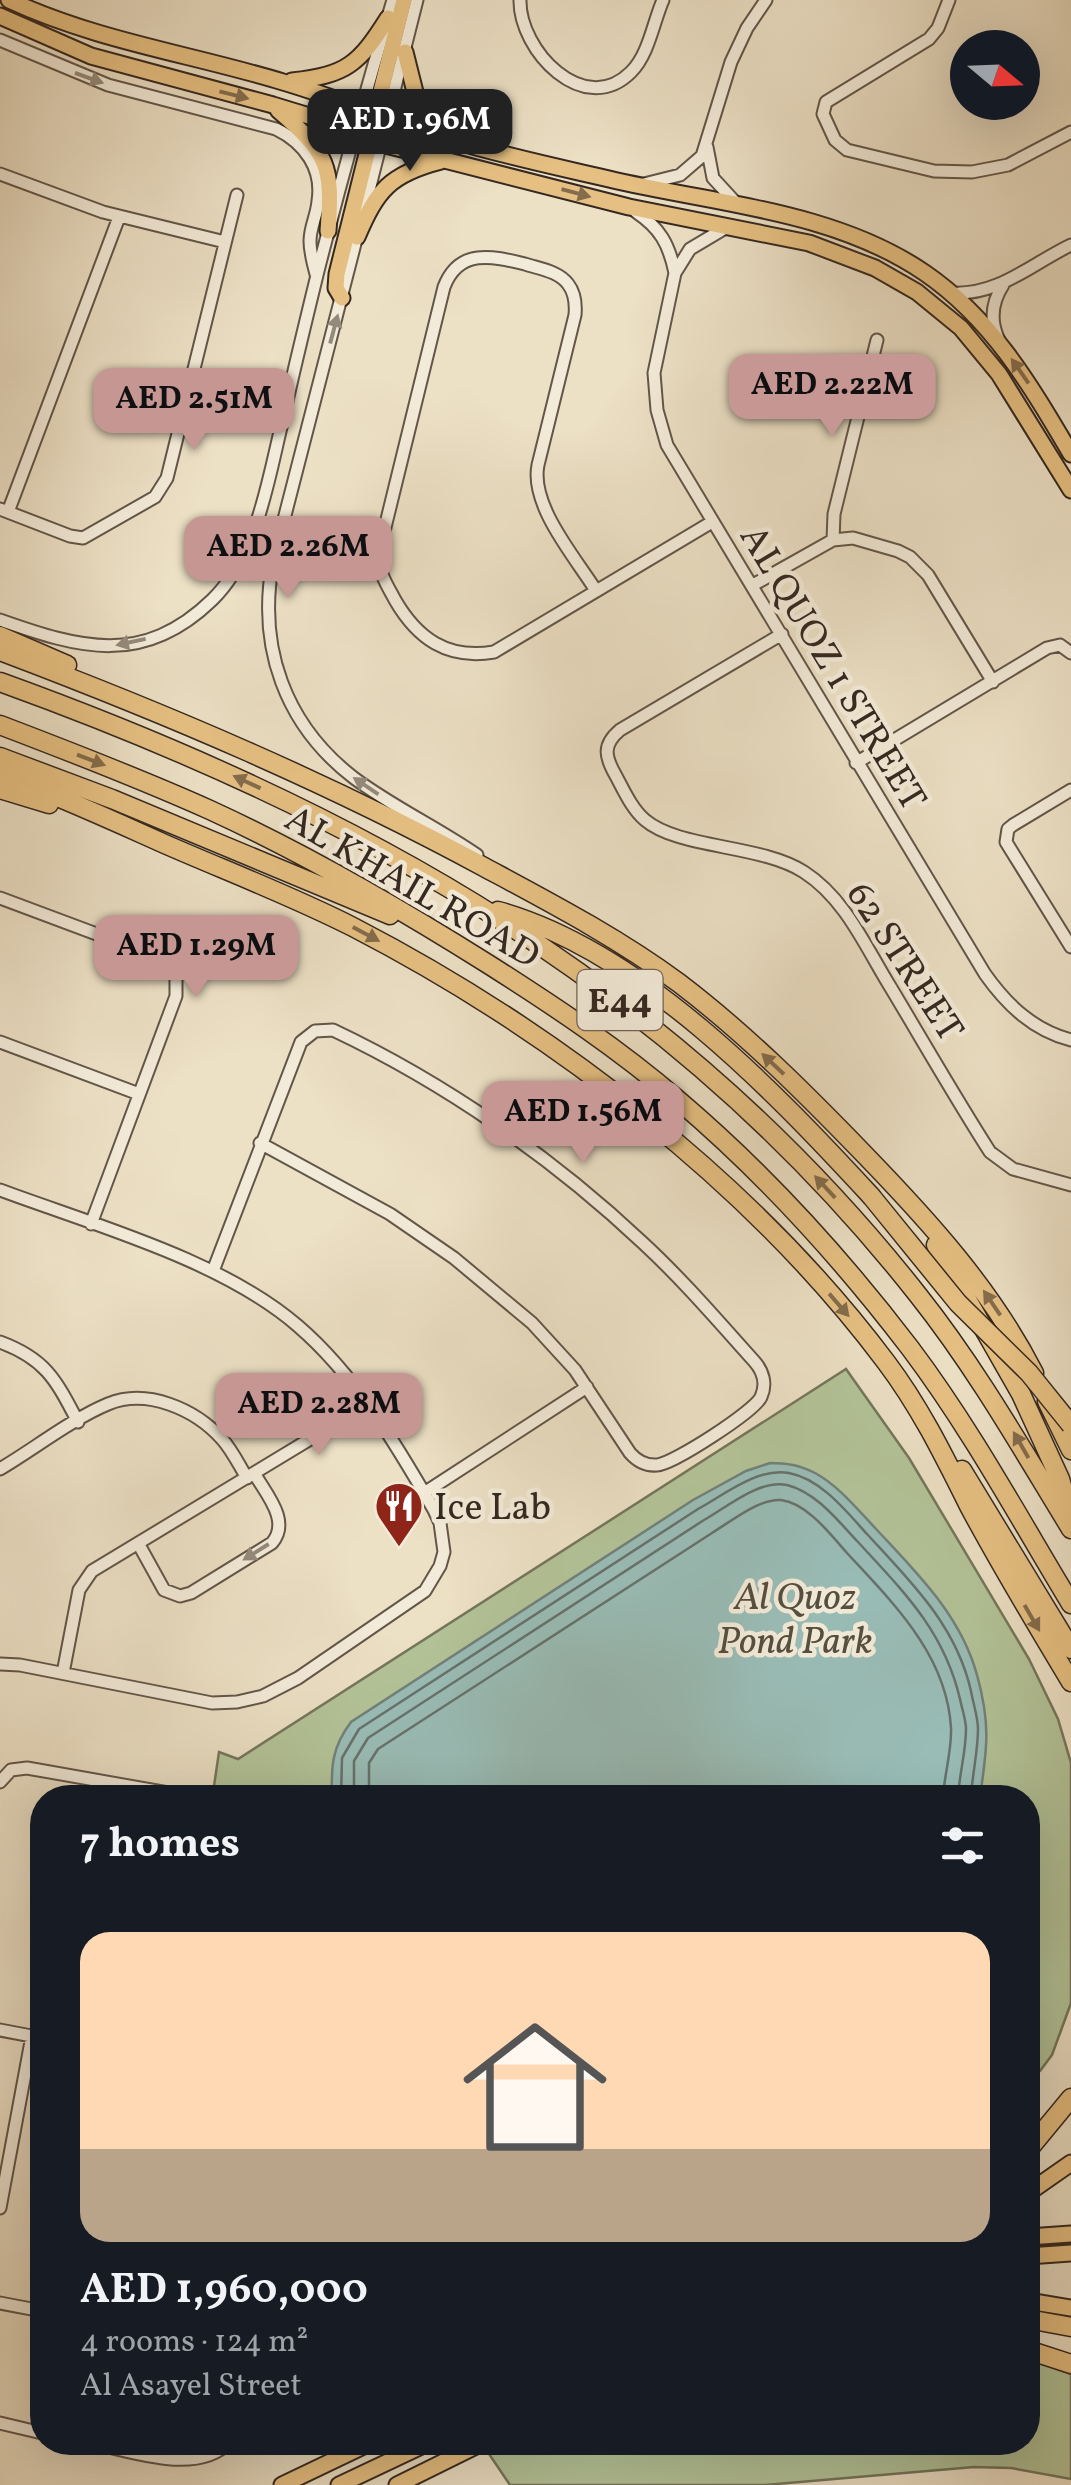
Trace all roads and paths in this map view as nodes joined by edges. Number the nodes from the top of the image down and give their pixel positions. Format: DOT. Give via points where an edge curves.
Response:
graph roads {
  1 [pos="9,0"];
  2 [pos="393,0"];
  3 [pos="404,0"];
  4 [pos="417,0"];
  5 [pos="520,0"];
  6 [pos="663,0"];
  7 [pos="766,0"];
  8 [pos="949,0"];
  9 [pos="0,16"];
  10 [pos="388,18"];
  11 [pos="0,40"];
  12 [pos="405,52"];
  13 [pos="283,82"];
  14 [pos="273,104"];
  15 [pos="375,113"];
  16 [pos="1071,132"];
  17 [pos="369,138"];
  18 [pos="453,140"];
  19 [pos="708,142"];
  20 [pos="447,160"];
  21 [pos="0,174"];
  22 [pos="637,185"];
  23 [pos="237,196"];
  24 [pos="738,205"];
  25 [pos="629,207"];
  26 [pos="119,216"];
  27 [pos="728,227"];
  28 [pos="328,232"];
  29 [pos="357,238"];
  30 [pos="225,242"];
  31 [pos="1071,245"];
  32 [pos="675,273"];
  33 [pos="316,277"];
  34 [pos="1006,282"];
  35 [pos="951,294"];
  36 [pos="342,298"];
  37 [pos="877,340"];
  38 [pos="1000,342"];
  39 [pos="1071,454"];
  40 [pos="1071,490"];
  41 [pos="4,510"];
  42 [pos="712,522"];
  43 [pos="833,540"];
  44 [pos="753,586"];
  45 [pos="595,590"];
  46 [pos="0,620"];
  47 [pos="782,634"];
  48 [pos="0,636"];
  49 [pos="0,651"];
  50 [pos="1071,653"];
  51 [pos="0,682"];
  52 [pos="993,682"];
  53 [pos="137,705"];
  54 [pos="0,726"];
  55 [pos="0,757"];
  56 [pos="856,763"];
  57 [pos="0,774"];
  58 [pos="0,789"];
  59 [pos="1071,790"];
  60 [pos="118,822"];
  61 [pos="506,878"];
  62 [pos="0,898"];
  63 [pos="478,906"];
  64 [pos="424,925"];
  65 [pos="1071,947"];
  66 [pos="1071,1040"];
  67 [pos="0,1042"];
  68 [pos="139,1094"];
  69 [pos="260,1143"];
  70 [pos="1071,1185"];
  71 [pos="0,1190"];
  72 [pos="915,1207"];
  73 [pos="91,1224"];
  74 [pos="213,1271"];
  75 [pos="0,1342"];
  76 [pos="587,1388"];
  77 [pos="368,1404"];
  78 [pos="78,1422"];
  79 [pos="1071,1425"];
  80 [pos="936,1439"];
  81 [pos="1071,1450"];
  82 [pos="0,1469"];
  83 [pos="250,1476"];
  84 [pos="424,1493"];
  85 [pos="1071,1516"];
  86 [pos="1071,1529"];
  87 [pos="138,1543"];
  88 [pos="1071,1604"];
  89 [pos="1071,1650"];
  90 [pos="2,1660"];
  91 [pos="63,1673"];
  92 [pos="1069,1678"];
  93 [pos="1071,1699"];
  94 [pos="95,1780"];
  95 [pos="0,1782"];
  96 [pos="94,1785"];
  97 [pos="123,1785"];
  98 [pos="0,2030"];
  99 [pos="30,2036"];
  100 [pos="30,2069"];
  101 [pos="1071,2098"];
  102 [pos="1040,2138"];
  103 [pos="1071,2163"];
  104 [pos="1040,2184"];
  105 [pos="0,2208"];
  106 [pos="1071,2234"];
  107 [pos="1040,2236"];
  108 [pos="2,2302"];
  109 [pos="1040,2303"];
  110 [pos="30,2308"];
  111 [pos="1071,2308"];
  112 [pos="1040,2321"];
  113 [pos="1071,2326"];
  114 [pos="1040,2354"];
  115 [pos="1071,2364"];
  116 [pos="0,2423"];
  117 [pos="30,2429"];
  118 [pos="161,2455"];
  119 [pos="212,2455"];
  120 [pos="345,2455"];
  121 [pos="402,2455"];
  122 [pos="458,2455"];
  123 [pos="282,2485"];
  124 [pos="339,2485"];
  125 [pos="397,2485"];
  1 -- 13 [label="main road" via="86,32"];
  2 -- 10 [label="street"];
  3 -- 15 [label="main road"];
  4 -- 12 [label="street"];
  5 -- 6 [label="street" via="521,20 547,63 571,83 596,88 620,81 638,64"];
  7 -- 19 [label="street" via="731,62"];
  8 -- 16 [label="street" via="929,39 826,102 823,114 840,146 953,173 1008,164"];
  9 -- 14 [label="main road, one-way" via="91,56"];
  10 -- 13 [label="main road" via="348,68"];
  10 -- 15 [label="street"];
  11 -- 33 [label="street, one-way" via="108,85 293,139 317,174 310,243"];
  12 -- 15 [label="street"];
  12 -- 18 [label="main road" via="416,96"];
  13 -- 15 [label="main road"];
  14 -- 17 [label="main road"];
  14 -- 28 [label="main road" via="320,150 330,185"];
  15 -- 17 [label="main road"];
  15 -- 17 [label="street"];
  15 -- 18 [label="main road"];
  17 -- 20 [label="main road"];
  17 -- 28 [label="street"];
  17 -- 29 [label="street"];
  17 -- 36 [label="main road" via="337,274"];
  18 -- 22 [label="main road"];
  19 -- 22 [label="street" via="680,175"];
  19 -- 24 [label="street" via="714,178"];
  20 -- 25 [label="main road, one-way"];
  20 -- 29 [label="main road" via="407,171 387,185"];
  21 -- 26 [label="street"];
  22 -- 24 [label="main road"];
  23 -- 30 [label="street"];
  24 -- 35 [label="main road" via="861,239"];
  25 -- 27 [label="main road"];
  25 -- 32 [label="street" via="662,234"];
  26 -- 30 [label="street"];
  26 -- 41 [label="street"];
  27 -- 32 [label="street" via="690,249"];
  27 -- 40 [label="main road" via="851,257 937,306 1000,374"];
  28 -- 33 [label="street"];
  29 -- 36 [label="street"];
  30 -- 41 [label="street" via="160,492 83,538"];
  31 -- 34 [label="street"];
  32 -- 42 [label="street, AL QUOZ 1 STREET" via="656,354 657,410 675,461"];
  33 -- 46 [label="street, one-way" via="262,505 222,590 180,624 120,645 61,642"];
  34 -- 35 [label="street"];
  34 -- 38 [label="street" via="992,318"];
  35 -- 38 [label="main road"];
  61 -- 36 [label="street, one-way" via="333,760 304,728 276,671 269,581"];
  37 -- 43 [label="street"];
  39 -- 38 [label="main road, one-way"];
  42 -- 44 [label="street, AL QUOZ 1 STREET"];
  42 -- 45 [label="street"];
  43 -- 44 [label="street"];
  43 -- 52 [label="street" via="854,538 910,556"];
  44 -- 47 [label="street, AL QUOZ 1 STREET"];
  45 -- 45 [label="street" via="504,647 471,654 416,632 382,577 380,545 444,287 452,270 475,256 552,272 574,294 575,315 536,486"];
  47 -- 56 [label="street, AL QUOZ 1 STREET"];
  47 -- 70 [label="street, 62 STREET" via="613,736 606,750 610,766 637,812 654,826 779,860 826,890 856,928 990,1152 1013,1169"];
  48 -- 53 [label="highway"];
  49 -- 53 [label="highway"];
  50 -- 52 [label="street" via="1060,645 1046,648"];
  63 -- 51 [label="highway, AL KHAIL ROAD / E44, one-way" via="368,841 244,780"];
  52 -- 56 [label="street"];
  53 -- 61 [label="highway" via="330,786"];
  54 -- 64 [label="highway, AL KHAIL ROAD / E44, one-way" via="226,818"];
  55 -- 64 [label="highway"];
  56 -- 66 [label="street, AL QUOZ 1 STREET" via="994,985 1030,1022"];
  57 -- 60 [label="highway"];
  58 -- 60 [label="highway"];
  59 -- 65 [label="street" via="1013,824 1006,842"];
  60 -- 80 [label="highway, one-way" via="392,948 518,1023 612,1090 820,1283 886,1362"];
  72 -- 61 [label="highway, one-way" via="792,1081 699,999 625,946"];
  62 -- 68 [label="street" via="158,957 176,970 176,996"];
  63 -- 79 [label="highway, bridge" via="546,928 652,991 770,1092"];
  86 -- 63 [label="highway, AL KHAIL ROAD / E44, one-way" via="946,1331 797,1157 640,1015"];
  64 -- 88 [label="highway, AL KHAIL ROAD / E44" via="614,1048 763,1180 926,1370"];
  67 -- 68 [label="street"];
  68 -- 73 [label="street"];
  69 -- 74 [label="street"];
  69 -- 76 [label="street" via="444,1250 548,1337"];
  69 -- 76 [label="street" via="301,1042 315,1031 333,1030 465,1105 595,1200 690,1290 760,1368 764,1387 749,1410 666,1463 650,1466 630,1453"];
  71 -- 73 [label="street"];
  81 -- 72 [label="highway, one-way" via="1004,1322"];
  72 -- 85 [label="highway" via="1021,1394"];
  73 -- 74 [label="street"];
  74 -- 77 [label="street" via="295,1323"];
  75 -- 78 [label="street" via="48,1370"];
  76 -- 84 [label="street"];
  77 -- 83 [label="street"];
  77 -- 84 [label="street"];
  78 -- 82 [label="street"];
  78 -- 83 [label="street" via="128,1399 165,1403 214,1430"];
  80 -- 89 [label="highway" via="972,1484"];
  80 -- 92 [label="highway, one-way"];
  83 -- 87 [label="street"];
  83 -- 87 [label="street, one-way" via="278,1515 278,1535 196,1590 180,1596 164,1590"];
  84 -- 91 [label="street" via="444,1537 434,1580 275,1691 212,1703"];
  87 -- 91 [label="street" via="85,1580"];
  90 -- 91 [label="street"];
  92 -- 93 [label="highway"];
  94 -- 95 [label="street" via="22,1768"];
  94 -- 96 [label="street"];
  94 -- 97 [label="street"];
  98 -- 99 [label="street"];
  100 -- 105 [label="street"];
  101 -- 102 [label="highway"];
  103 -- 104 [label="main road"];
  106 -- 107 [label="main road"];
  108 -- 110 [label="street"];
  109 -- 111 [label="main road"];
  112 -- 113 [label="highway"];
  114 -- 115 [label="highway"];
  116 -- 117 [label="street"];
  118 -- 119 [label="street" via="195,2461"];
  120 -- 123 [label="main road"];
  121 -- 124 [label="main road"];
  122 -- 125 [label="main road"];
}
